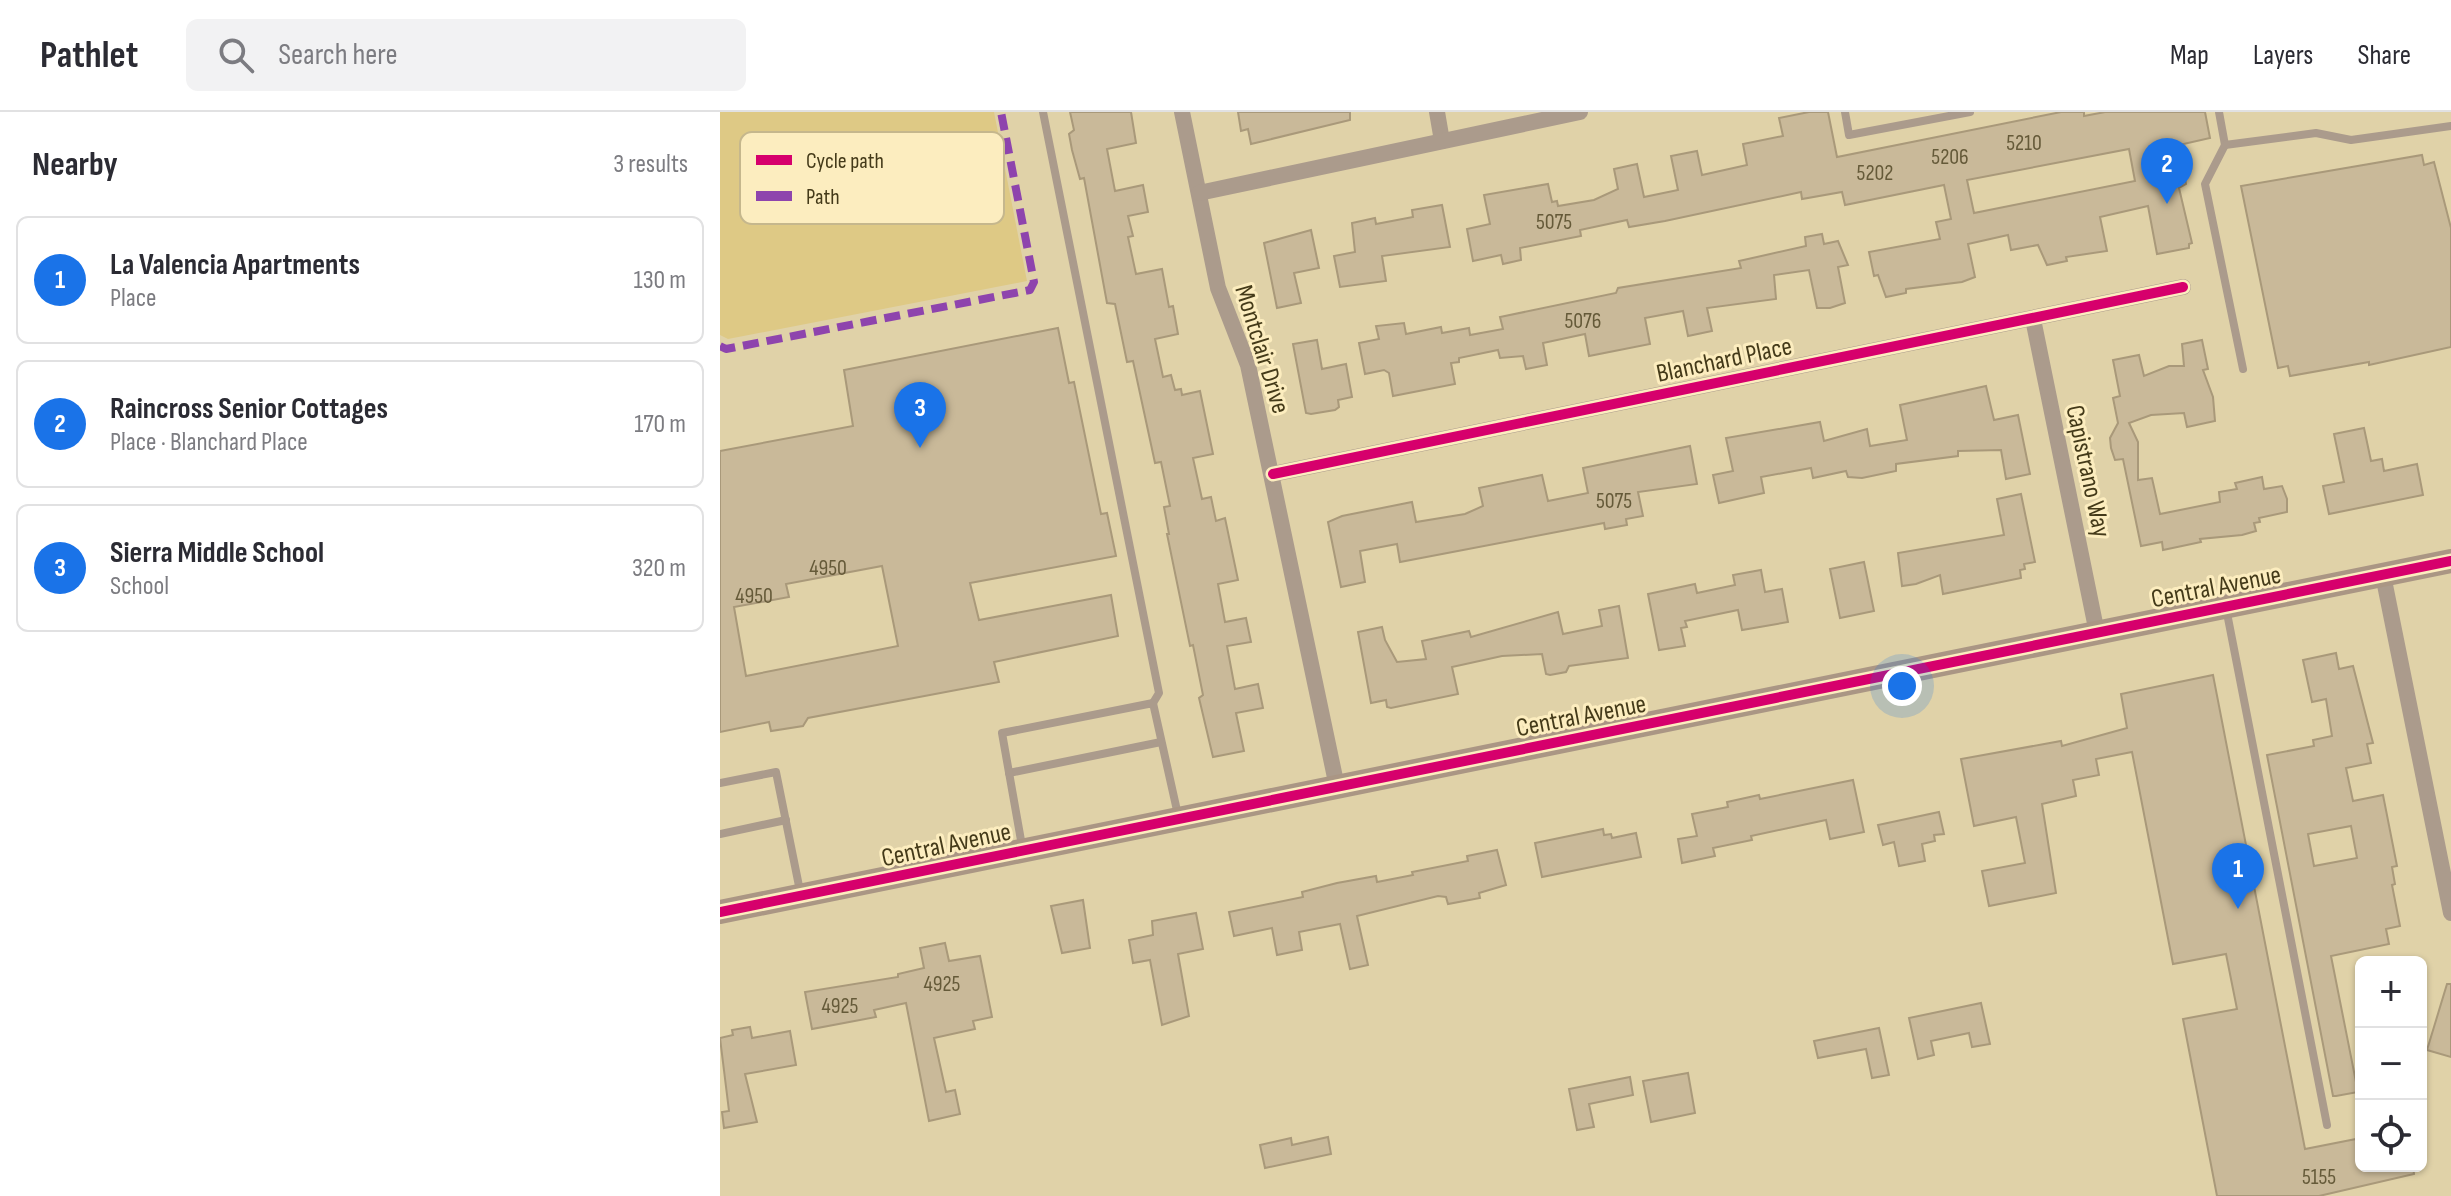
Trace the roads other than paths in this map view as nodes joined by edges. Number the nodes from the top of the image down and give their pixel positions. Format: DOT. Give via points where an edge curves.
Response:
graph roads {
  1 [pos="1043,112"];
  2 [pos="1182,112"];
  3 [pos="1437,112"];
  4 [pos="1580,112"];
  5 [pos="1845,112"];
  6 [pos="1970,112"];
  7 [pos="2219,112"];
  8 [pos="2451,126"];
  9 [pos="1442,141"];
  10 [pos="2225,145"];
  11 [pos="1199,193"];
  12 [pos="2183,287"];
  13 [pos="2033,319"];
  14 [pos="2243,369"];
  15 [pos="1273,474"];
  16 [pos="2451,561"];
  17 [pos="2383,575"];
  18 [pos="2226,607"];
  19 [pos="2097,633"];
  20 [pos="1153,703"];
  21 [pos="1161,742"];
  22 [pos="1009,773"];
  23 [pos="720,783"];
  24 [pos="1337,787"];
  25 [pos="1179,819"];
  26 [pos="786,820"];
  27 [pos="720,834"];
  28 [pos="1023,851"];
  29 [pos="801,896"];
  30 [pos="720,912"];
  31 [pos="2451,913"];
  32 [pos="2327,1125"];
  1 -- 20 [label="lane" via="1159,693"];
  2 -- 11 [label="street, Montclair Drive"];
  3 -- 9 [label="street"];
  4 -- 9 [label="street"];
  5 -- 6 [label="lane" via="1849,135"];
  7 -- 10 [label="lane"];
  8 -- 10 [label="lane" via="2351,140 2316,133"];
  9 -- 11 [label="street"];
  10 -- 14 [label="lane" via="2205,184"];
  11 -- 15 [label="street, Montclair Drive" via="1218,288 1248,365"];
  12 -- 13 [label="street, Blanchard Place"];
  13 -- 15 [label="street, Blanchard Place"];
  13 -- 19 [label="street, Capistrano Way"];
  15 -- 24 [label="street, Montclair Drive"];
  16 -- 17 [label="main road, Central Avenue"];
  17 -- 18 [label="main road, Central Avenue"];
  17 -- 31 [label="street"];
  18 -- 19 [label="main road, Central Avenue"];
  18 -- 32 [label="lane"];
  19 -- 24 [label="main road, Central Avenue"];
  20 -- 21 [label="lane"];
  20 -- 22 [label="lane" via="1002,733"];
  21 -- 22 [label="lane"];
  21 -- 25 [label="lane"];
  22 -- 28 [label="lane"];
  23 -- 26 [label="lane" via="776,772"];
  24 -- 25 [label="main road, Central Avenue"];
  25 -- 28 [label="main road, Central Avenue"];
  26 -- 27 [label="lane"];
  26 -- 29 [label="lane"];
  28 -- 29 [label="main road, Central Avenue"];
  29 -- 30 [label="main road, Central Avenue"];
}
